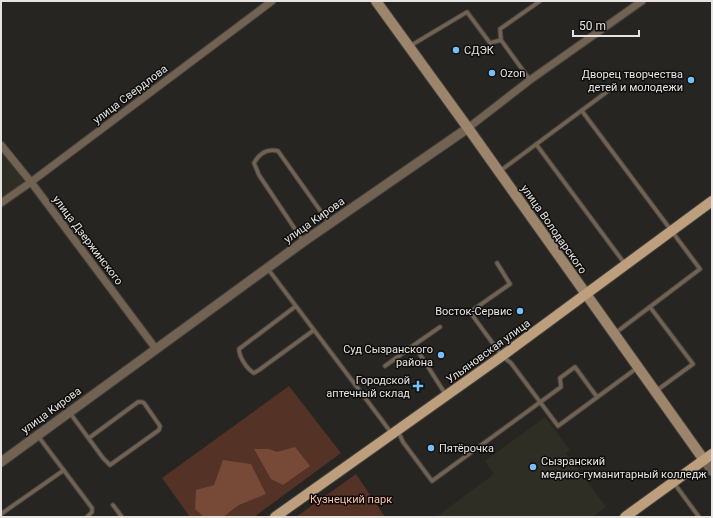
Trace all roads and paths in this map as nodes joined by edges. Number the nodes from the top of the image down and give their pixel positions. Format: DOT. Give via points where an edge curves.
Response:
graph roads {
  1 [pos="272,1"];
  2 [pos="376,1"];
  3 [pos="540,1"];
  4 [pos="642,1"];
  5 [pos="501,40"];
  6 [pos="410,47"];
  7 [pos="530,80"];
  8 [pos="608,91"];
  9 [pos="582,111"];
  10 [pos="468,128"];
  11 [pos="536,144"];
  12 [pos="1,145"];
  13 [pos="499,172"];
  14 [pos="31,182"];
  15 [pos="712,201"];
  16 [pos="1,203"];
  17 [pos="330,224"];
  18 [pos="672,231"];
  19 [pos="303,242"];
  20 [pos="497,263"];
  21 [pos="626,266"];
  22 [pos="267,268"];
  23 [pos="586,294"];
  24 [pos="296,306"];
  25 [pos="650,307"];
  26 [pos="440,327"];
  27 [pos="314,330"];
  28 [pos="614,334"];
  29 [pos="414,345"];
  30 [pos="156,349"];
  31 [pos="502,356"];
  32 [pos="385,366"];
  33 [pos="638,367"];
  34 [pos="655,391"];
  35 [pos="447,396"];
  36 [pos="597,397"];
  37 [pos="540,402"];
  38 [pos="69,412"];
  39 [pos="395,433"];
  40 [pos="38,435"];
  41 [pos="89,438"];
  42 [pos="708,457"];
  43 [pos="1,462"];
  44 [pos="64,470"];
  45 [pos="712,471"];
  46 [pos="673,482"];
  47 [pos="113,504"];
  48 [pos="1,514"];
  49 [pos="88,517"];
  50 [pos="122,517"];
  51 [pos="276,517"];
  52 [pos="625,517"];
  53 [pos="699,517"];
  1 -- 14 [label="street, улица Свердлова"];
  2 -- 6 [label="main road, улица Володарского"];
  3 -- 5 [label="lane" via="500,29"];
  4 -- 7 [label="street, улица Кирова"];
  5 -- 6 [label="lane" via="490,43 467,12"];
  5 -- 7 [label="lane"];
  6 -- 10 [label="main road, улица Володарского"];
  7 -- 10 [label="street, улица Кирова"];
  8 -- 9 [label="lane"];
  9 -- 11 [label="lane"];
  9 -- 18 [label="lane"];
  10 -- 13 [label="main road, улица Володарского"];
  10 -- 17 [label="street, улица Кирова"];
  11 -- 13 [label="lane"];
  11 -- 21 [label="lane"];
  12 -- 14 [label="street, улица Дзержинского"];
  13 -- 23 [label="main road, улица Володарского"];
  14 -- 16 [label="street, улица Свердлова"];
  14 -- 30 [label="street, улица Дзержинского"];
  15 -- 18 [label="main road, Ульяновская улица"];
  17 -- 19 [label="street, улица Кирова"];
  17 -- 19 [label="lane" via="278,151 272,149 261,154 254,163 259,175"];
  18 -- 21 [label="main road, Ульяновская улица"];
  18 -- 25 [label="lane" via="700,269"];
  19 -- 22 [label="street, улица Кирова"];
  20 -- 31 [label="lane" via="510,284 470,312"];
  21 -- 23 [label="main road, Ульяновская улица"];
  22 -- 24 [label="lane"];
  22 -- 30 [label="street, улица Кирова"];
  23 -- 28 [label="main road, улица Володарского"];
  23 -- 31 [label="main road, Ульяновская улица"];
  24 -- 27 [label="lane"];
  24 -- 27 [label="lane" via="239,349 251,371 254,373 259,370"];
  25 -- 28 [label="lane"];
  25 -- 34 [label="lane" via="693,364"];
  26 -- 29 [label="lane"];
  27 -- 39 [label="lane" via="384,423"];
  28 -- 33 [label="main road, улица Володарского"];
  29 -- 32 [label="lane"];
  29 -- 35 [label="lane"];
  30 -- 38 [label="street, улица Кирова"];
  31 -- 35 [label="main road, Ульяновская улица"];
  31 -- 37 [label="lane" via="511,363"];
  33 -- 34 [label="main road, улица Володарского"];
  33 -- 36 [label="lane"];
  34 -- 42 [label="main road, улица Володарского"];
  35 -- 39 [label="main road, Ульяновская улица"];
  36 -- 37 [label="lane" via="558,426"];
  36 -- 37 [label="lane" via="575,367 560,378 561,387"];
  37 -- 39 [label="lane" via="432,481"];
  38 -- 40 [label="street, улица Кирова"];
  38 -- 41 [label="lane"];
  39 -- 51 [label="main road, Ульяновская улица"];
  40 -- 43 [label="street, улица Кирова"];
  40 -- 44 [label="lane"];
  41 -- 41 [label="lane" via="108,465 112,465 159,430 160,426 144,403 138,402"];
  42 -- 45 [label="street, улица Володарского"];
  42 -- 46 [label="main road"];
  44 -- 48 [label="lane"];
  44 -- 49 [label="lane" via="92,508"];
  46 -- 52 [label="main road"];
  46 -- 53 [label="lane"];
  47 -- 50 [label="lane"];
}
